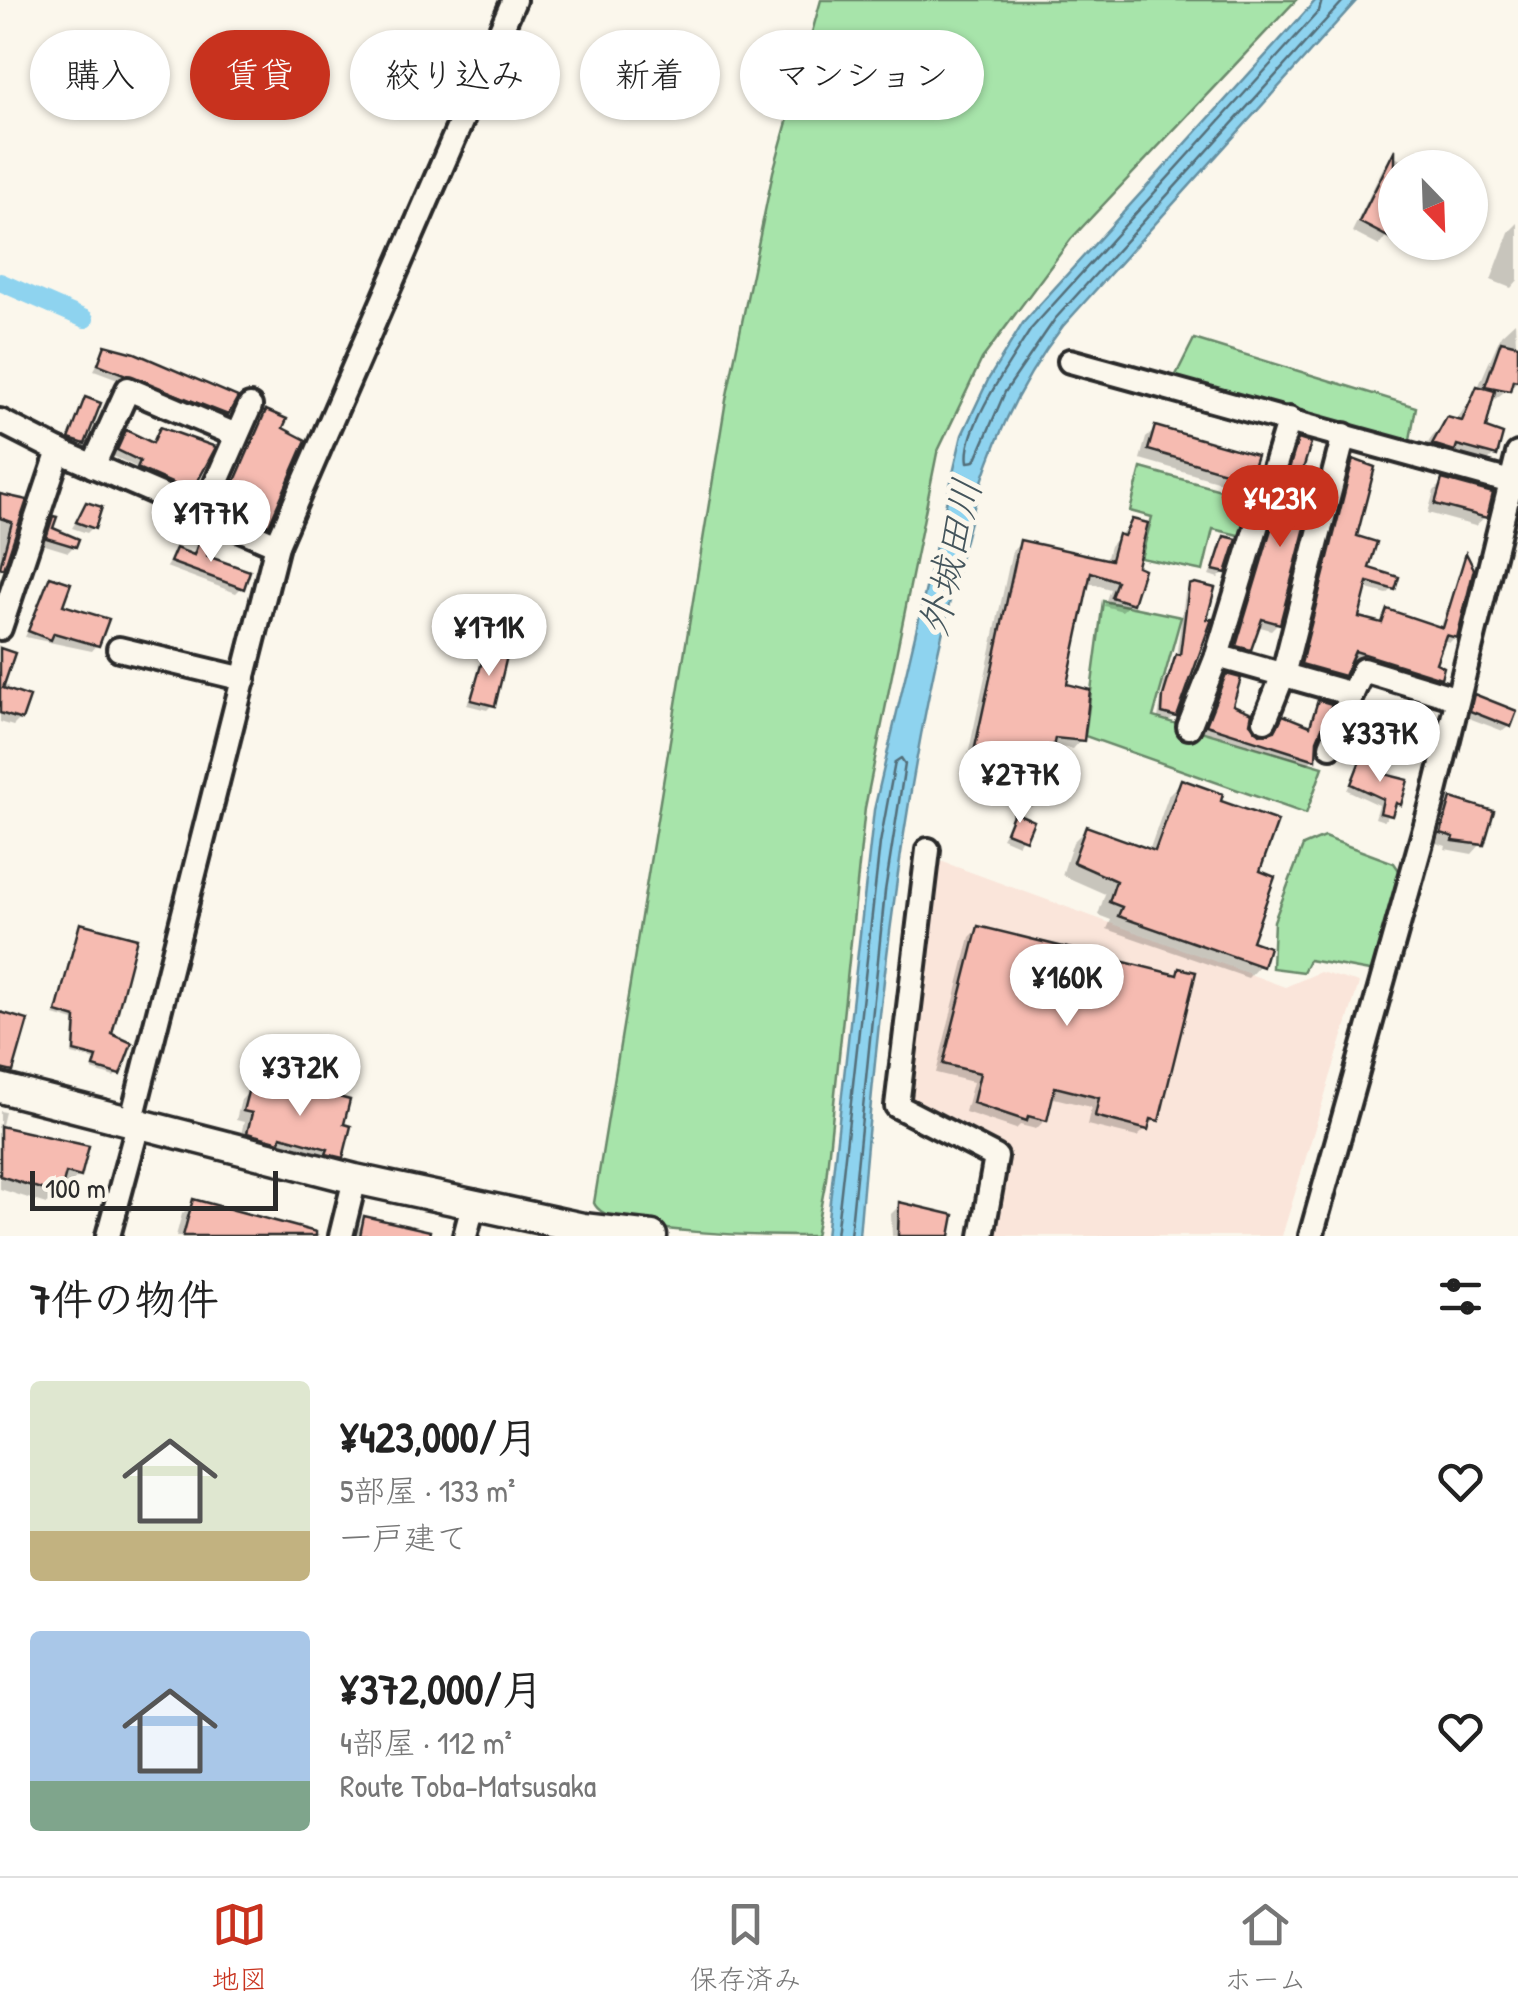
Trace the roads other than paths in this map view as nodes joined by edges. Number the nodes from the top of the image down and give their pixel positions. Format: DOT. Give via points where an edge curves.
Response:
graph roads {
  1 [pos="514,0"];
  2 [pos="1070,361"];
  3 [pos="250,406"];
  4 [pos="1289,419"];
  5 [pos="0,421"];
  6 [pos="236,435"];
  7 [pos="1344,435"];
  8 [pos="58,451"];
  9 [pos="1518,454"];
  10 [pos="94,466"];
  11 [pos="1514,482"];
  12 [pos="203,513"];
  13 [pos="277,546"];
  14 [pos="0,628"];
  15 [pos="120,649"];
  16 [pos="1217,656"];
  17 [pos="1284,675"];
  18 [pos="244,679"];
  19 [pos="1352,694"];
  20 [pos="1455,698"];
  21 [pos="1265,720"];
  22 [pos="1190,727"];
  23 [pos="1331,746"];
  24 [pos="928,850"];
  25 [pos="0,1088"];
  26 [pos="134,1124"];
  27 [pos="355,1179"];
  28 [pos="474,1202"];
  29 [pos="582,1232"];
  30 [pos="640,1235"];
  31 [pos="108,1236"];
  32 [pos="341,1236"];
  33 [pos="465,1236"];
  34 [pos="982,1236"];
  35 [pos="1310,1236"];
  1 -- 13 [label="street"];
  2 -- 4 [label="street"];
  3 -- 6 [label="street"];
  4 -- 7 [label="street"];
  4 -- 16 [label="street"];
  5 -- 8 [label="street"];
  6 -- 10 [label="street" via="128,389"];
  6 -- 12 [label="street"];
  7 -- 11 [label="street"];
  7 -- 17 [label="street"];
  8 -- 10 [label="street"];
  8 -- 14 [label="street"];
  9 -- 11 [label="street"];
  10 -- 12 [label="street"];
  11 -- 20 [label="street"];
  12 -- 13 [label="street"];
  13 -- 18 [label="street"];
  15 -- 18 [label="street"];
  16 -- 17 [label="street"];
  16 -- 22 [label="street"];
  17 -- 19 [label="street"];
  17 -- 21 [label="street"];
  18 -- 26 [label="street"];
  19 -- 20 [label="street" via="1363,670"];
  19 -- 23 [label="street"];
  20 -- 35 [label="street" via="1434,796"];
  24 -- 34 [label="street" via="897,1106 996,1156"];
  25 -- 26 [label="main road"];
  26 -- 27 [label="main road"];
  26 -- 31 [label="street"];
  27 -- 28 [label="main road"];
  27 -- 32 [label="street"];
  28 -- 29 [label="main road"];
  28 -- 33 [label="street"];
  29 -- 30 [label="main road"];
}
